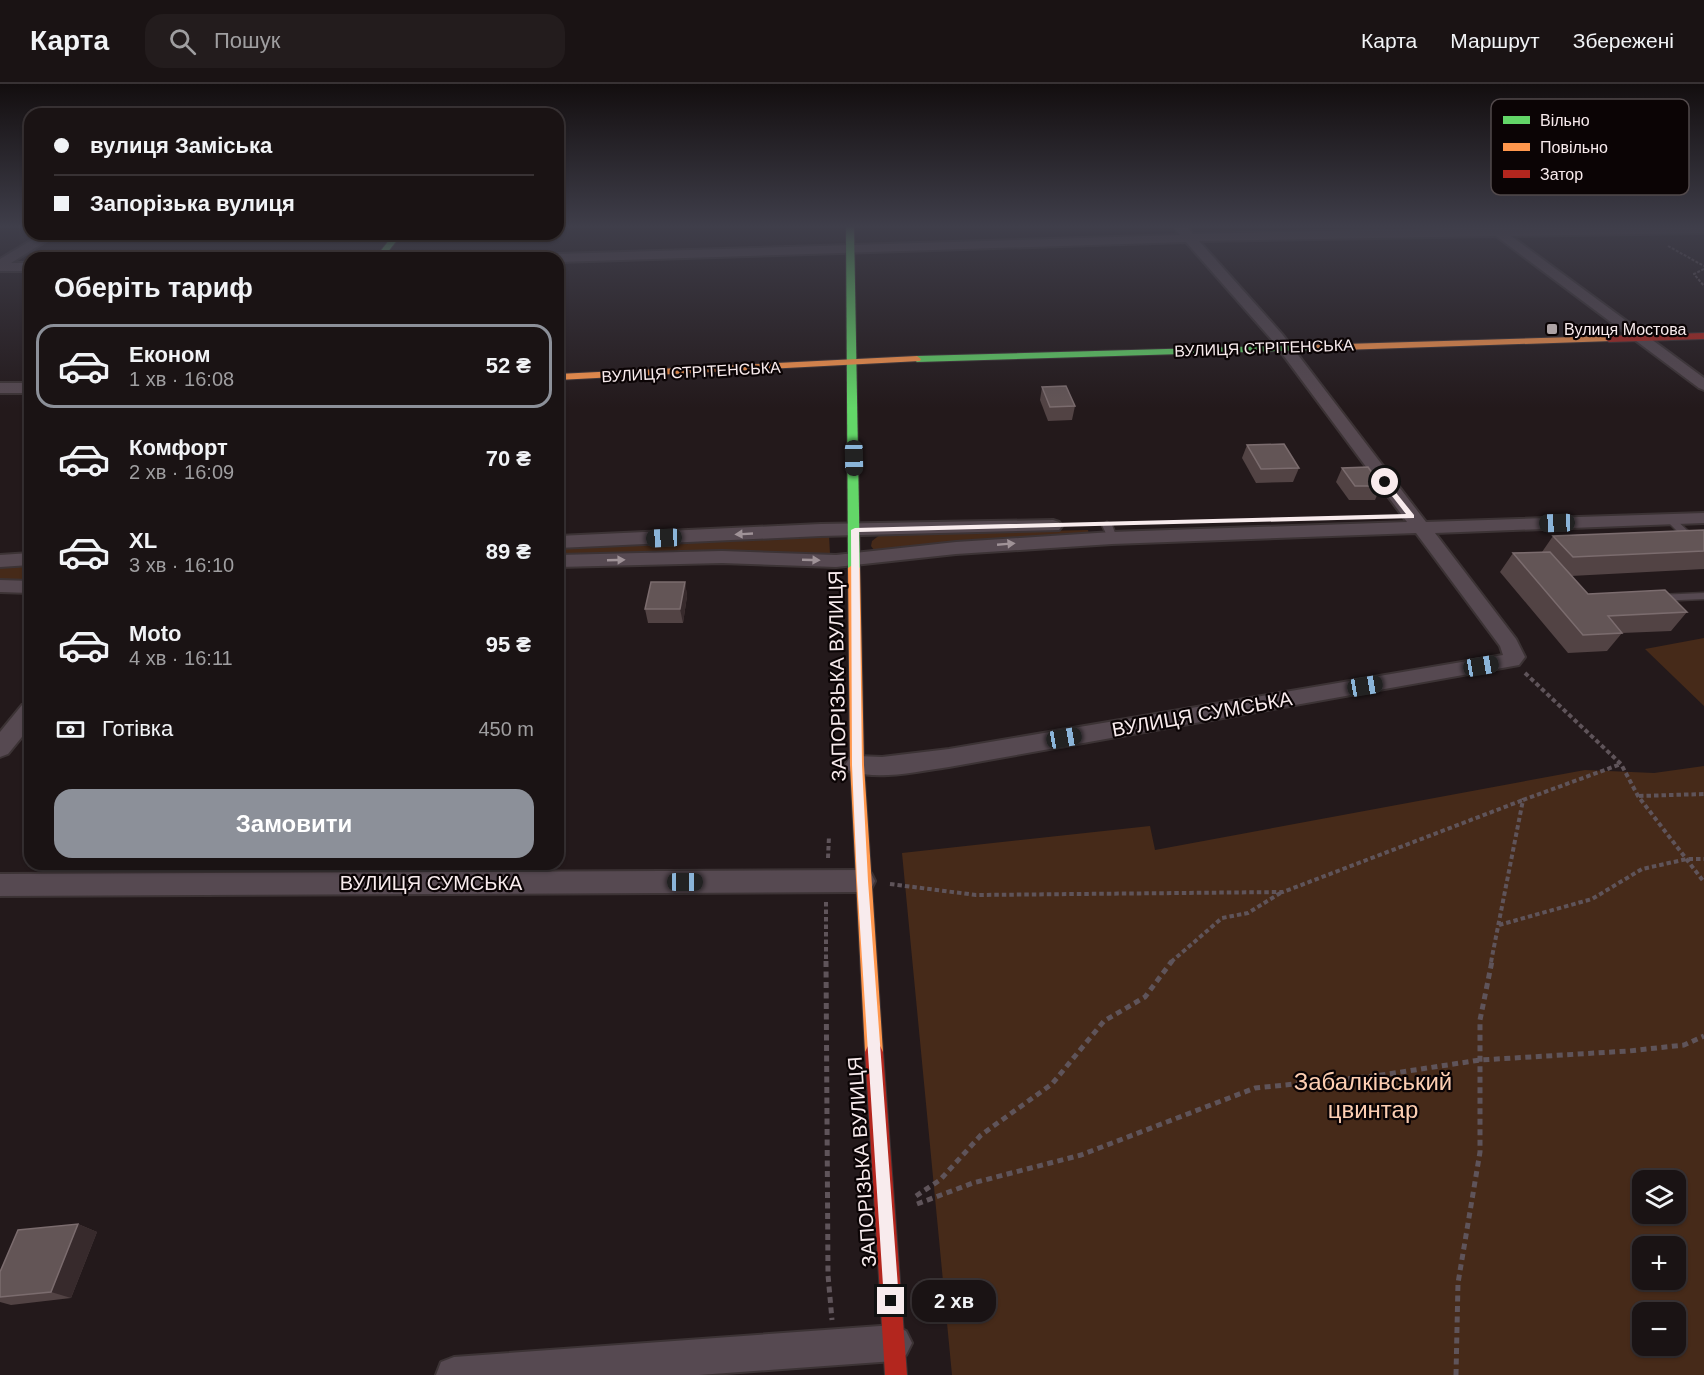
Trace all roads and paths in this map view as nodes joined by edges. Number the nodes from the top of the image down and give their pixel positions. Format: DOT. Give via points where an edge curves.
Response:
graph roads {
  1 [pos="852,287"];
  2 [pos="1233,287"];
  3 [pos="1573,287"];
  4 [pos="1704,336"];
  5 [pos="1640,337"];
  6 [pos="1284,347"];
  7 [pos="853,361"];
  8 [pos="828,362"];
  9 [pos="564,370"];
  10 [pos="564,377"];
  11 [pos="1704,385"];
  12 [pos="0,388"];
  13 [pos="24,388"];
  14 [pos="1704,518"];
  15 [pos="1670,519"];
  16 [pos="1416,522"];
  17 [pos="855,530"];
  18 [pos="1109,532"];
  19 [pos="564,542"];
  20 [pos="1704,552"];
  21 [pos="855,559"];
  22 [pos="24,560"];
  23 [pos="0,561"];
  24 [pos="564,561"];
  25 [pos="0,586"];
  26 [pos="24,587"];
  27 [pos="1704,596"];
  28 [pos="1647,599"];
  29 [pos="1512,660"];
  30 [pos="24,718"];
  31 [pos="0,748"];
  32 [pos="1621,764"];
  33 [pos="857,765"];
  34 [pos="1704,794"];
  35 [pos="1638,796"];
  36 [pos="1523,800"];
  37 [pos="1687,859"];
  38 [pos="1704,859"];
  39 [pos="862,881"];
  40 [pos="826,882"];
  41 [pos="1704,882"];
  42 [pos="0,885"];
  43 [pos="1283,892"];
  44 [pos="1498,925"];
  45 [pos="1704,1036"];
  46 [pos="1480,1060"];
  47 [pos="885,1216"];
  48 [pos="834,1348"];
  49 [pos="895,1359"];
  50 [pos="454,1375"];
  51 [pos="1456,1375"];
  1 -- 7 [label="main road, ЗАПОРІЗЬКА ВУЛИЦЯ"];
  2 -- 6 [label="street"];
  3 -- 5 [label="street"];
  4 -- 5 [label="main road, ВУЛИЦЯ СТРІТЕНСЬКА"];
  5 -- 6 [label="main road, ВУЛИЦЯ СТРІТЕНСЬКА"];
  5 -- 11 [label="street"];
  6 -- 7 [label="main road, ВУЛИЦЯ СТРІТЕНСЬКА"];
  6 -- 16 [label="street"];
  7 -- 8 [label="main road, ВУЛИЦЯ СТРІТЕНСЬКА"];
  7 -- 17 [label="main road, ЗАПОРІЗЬКА ВУЛИЦЯ"];
  8 -- 9 [label="main road, ВУЛИЦЯ СТРІТЕНСЬКА"];
  8 -- 10 [label="main road, ВУЛИЦЯ СТРІТЕНСЬКА"];
  12 -- 13 [label="street"];
  14 -- 15 [label="street"];
  15 -- 16 [label="street"];
  15 -- 20 [label="lane"];
  16 -- 18 [label="street"];
  16 -- 29 [label="street" via="1509,644 1515,657"];
  17 -- 18 [label="street"];
  17 -- 19 [label="street, one-way"];
  17 -- 21 [label="main road, ЗАПОРІЗЬКА ВУЛИЦЯ"];
  21 -- 18 [label="street, one-way"];
  24 -- 21 [label="street, one-way"];
  21 -- 33 [label="main road, ЗАПОРІЗЬКА ВУЛИЦЯ"];
  22 -- 23 [label="street"];
  25 -- 26 [label="street"];
  27 -- 28 [label="lane"];
  29 -- 32 [label="path"];
  29 -- 33 [label="street, ВУЛИЦЯ СУМСЬКА" via="949,758"];
  30 -- 31 [label="street"];
  32 -- 35 [label="path"];
  32 -- 36 [label="path"];
  33 -- 39 [label="main road, ЗАПОРІЗЬКА ВУЛИЦЯ"];
  34 -- 35 [label="path"];
  35 -- 37 [label="path"];
  36 -- 43 [label="path"];
  36 -- 44 [label="path"];
  37 -- 38 [label="path"];
  37 -- 41 [label="path"];
  37 -- 44 [label="path" via="1642,868 1592,899"];
  39 -- 40 [label="street, ВУЛИЦЯ СУМСЬКА"];
  39 -- 43 [label="path" via="976,895"];
  39 -- 47 [label="main road, ЗАПОРІЗЬКА ВУЛИЦЯ"];
  40 -- 42 [label="street, ВУЛИЦЯ СУМСЬКА"];
  40 -- 48 [label="path" via="828,1275"];
  43 -- 47 [label="path" via="1248,913 1222,918 1172,961 1145,997 1104,1020 1052,1084 981,1135 940,1180"];
  44 -- 46 [label="path" via="1480,1020"];
  45 -- 46 [label="path" via="1684,1045 1629,1051"];
  46 -- 47 [label="path" via="1255,1088 1081,1155 973,1183"];
  46 -- 51 [label="path" via="1480,1152 1458,1283"];
  47 -- 49 [label="main road, ЗАПОРІЗЬКА ВУЛИЦЯ"];
  48 -- 49 [label="street"];
  48 -- 50 [label="street"];
}
